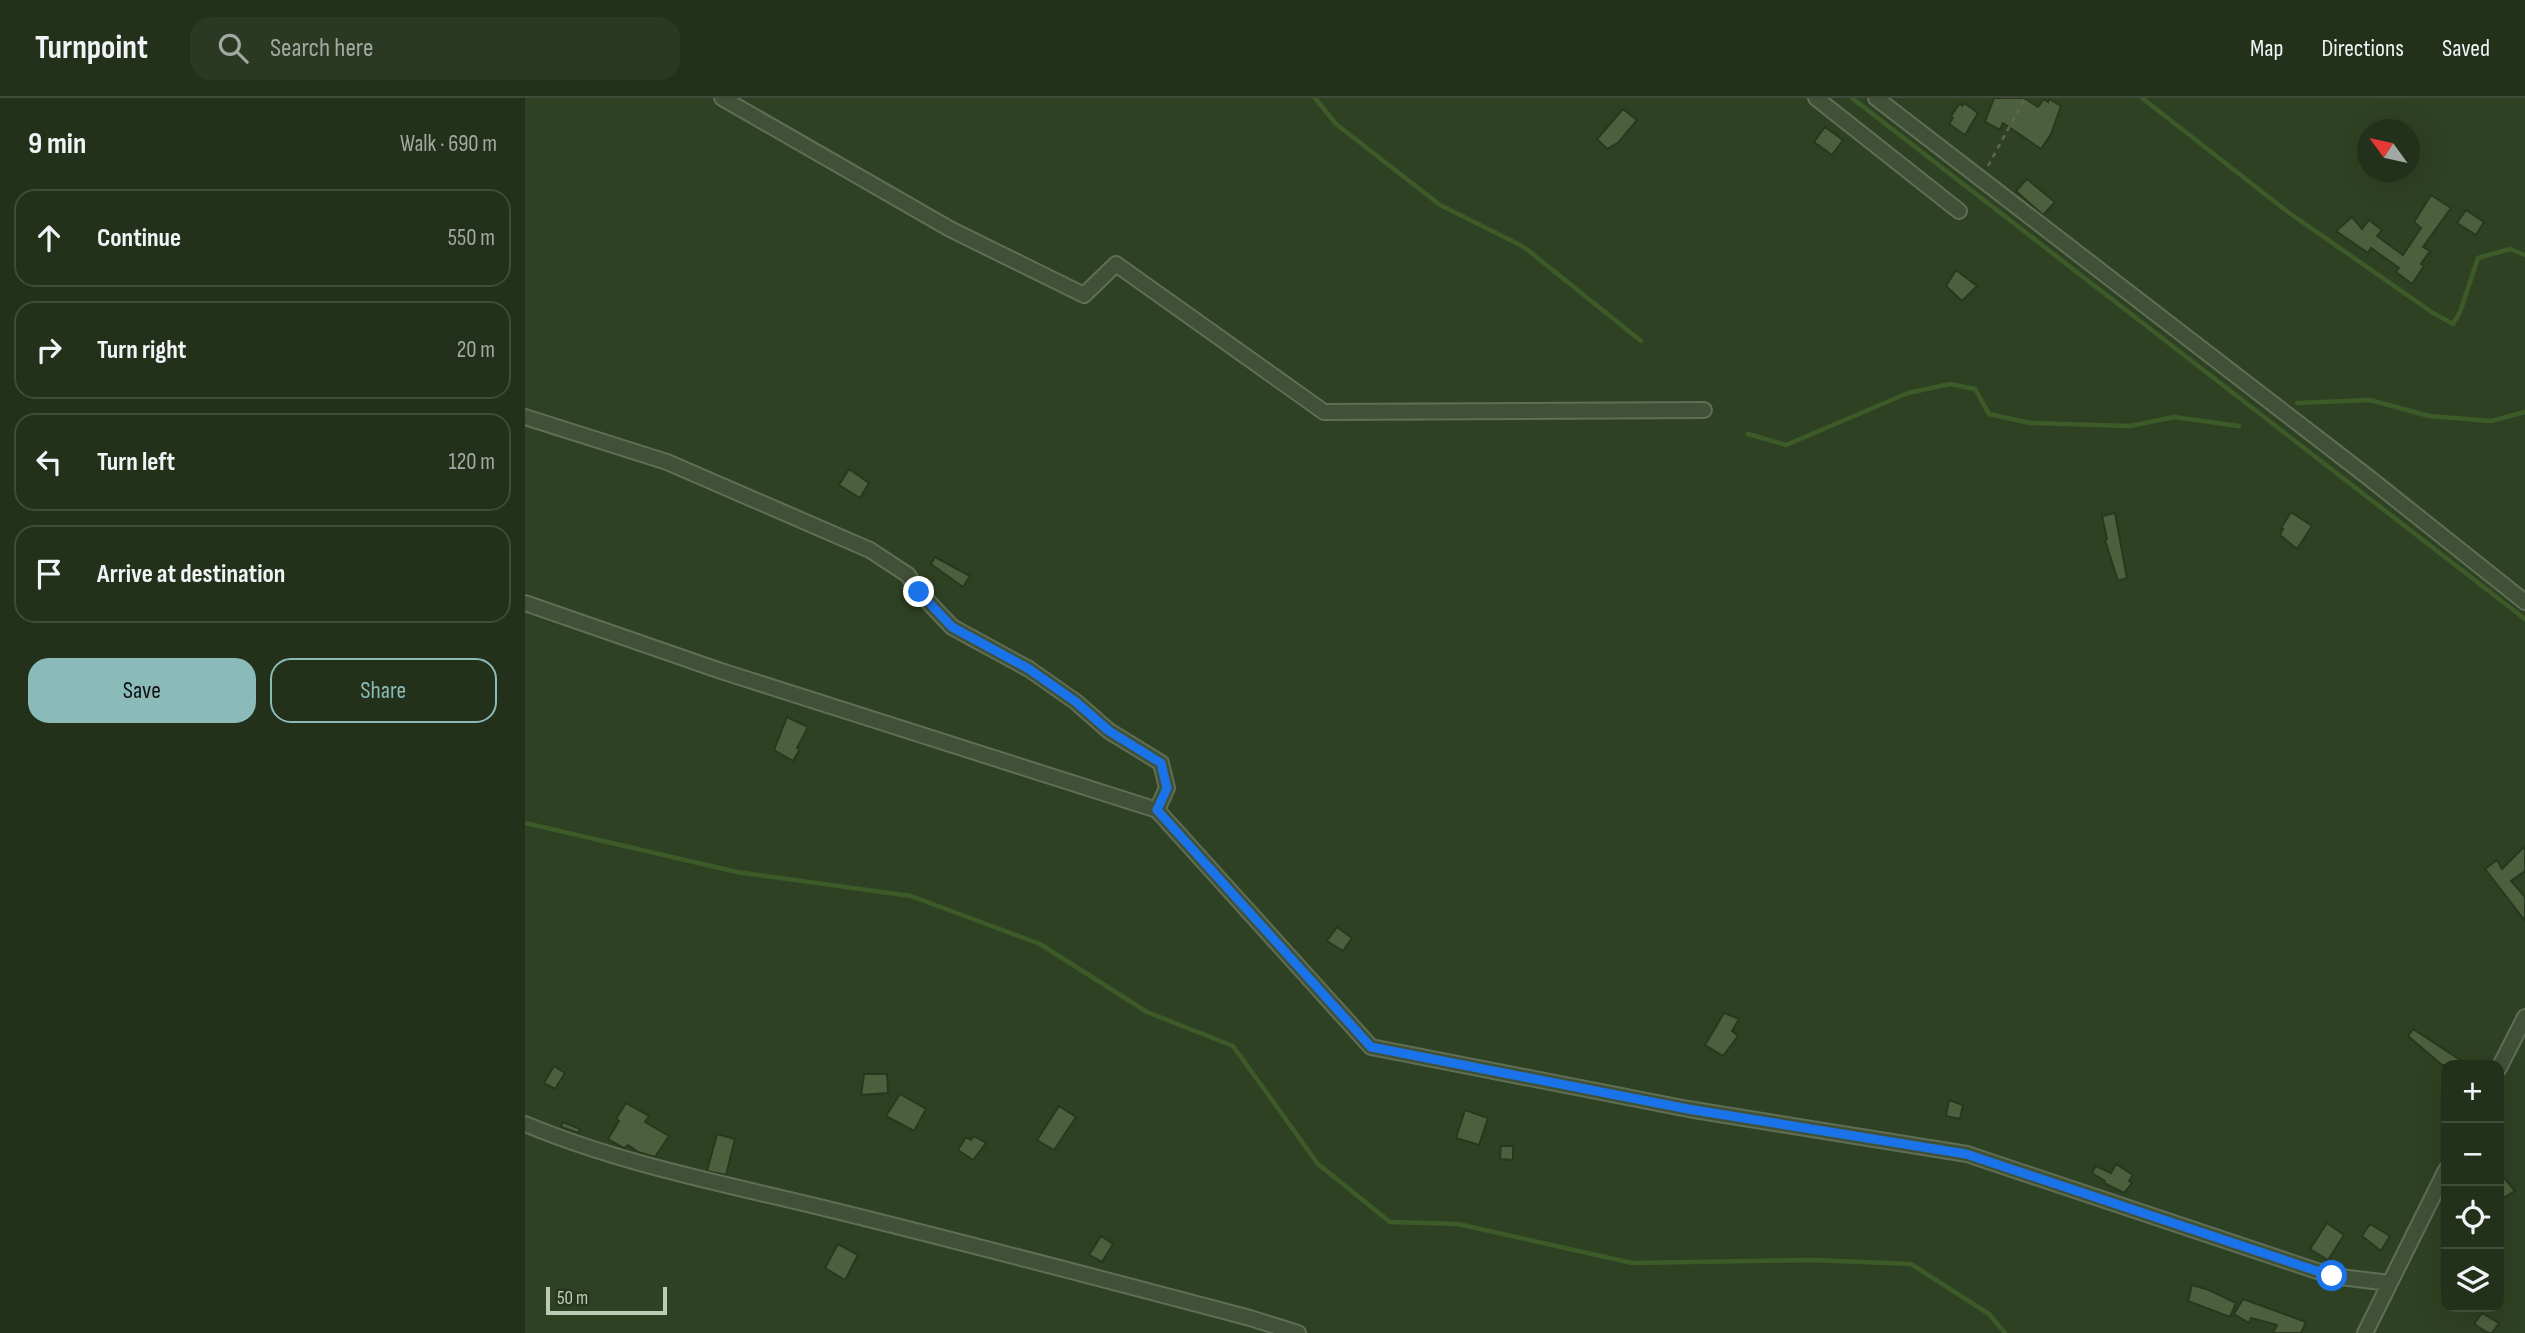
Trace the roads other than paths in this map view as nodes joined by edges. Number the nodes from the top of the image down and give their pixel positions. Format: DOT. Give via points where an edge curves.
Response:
graph roads {
  1 [pos="722,98"];
  2 [pos="1816,98"];
  3 [pos="1876,98"];
  4 [pos="1959,211"];
  5 [pos="1704,410"];
  6 [pos="525,417"];
  7 [pos="2525,602"];
  8 [pos="525,603"];
  9 [pos="1157,810"];
  10 [pos="2525,1017"];
  11 [pos="2503,1060"];
  12 [pos="525,1124"];
  13 [pos="2441,1180"];
  14 [pos="2390,1283"];
  15 [pos="1298,1333"];
  16 [pos="2365,1333"];
  1 -- 5 [label="street" via="950,229 1084,295 1116,264 1324,412"];
  2 -- 4 [label="street"];
  3 -- 7 [label="street"];
  6 -- 9 [label="street" via="667,463 870,550 908,575 952,627 1029,669 1109,731 1161,763 1167,788"];
  8 -- 9 [label="street" via="721,671"];
  9 -- 14 [label="street" via="1371,1047 1688,1109 1966,1154 2332,1276"];
  10 -- 11 [label="street"];
  12 -- 15 [label="street" via="659,1168 975,1245"];
  13 -- 14 [label="street"];
  14 -- 16 [label="street"];
}
